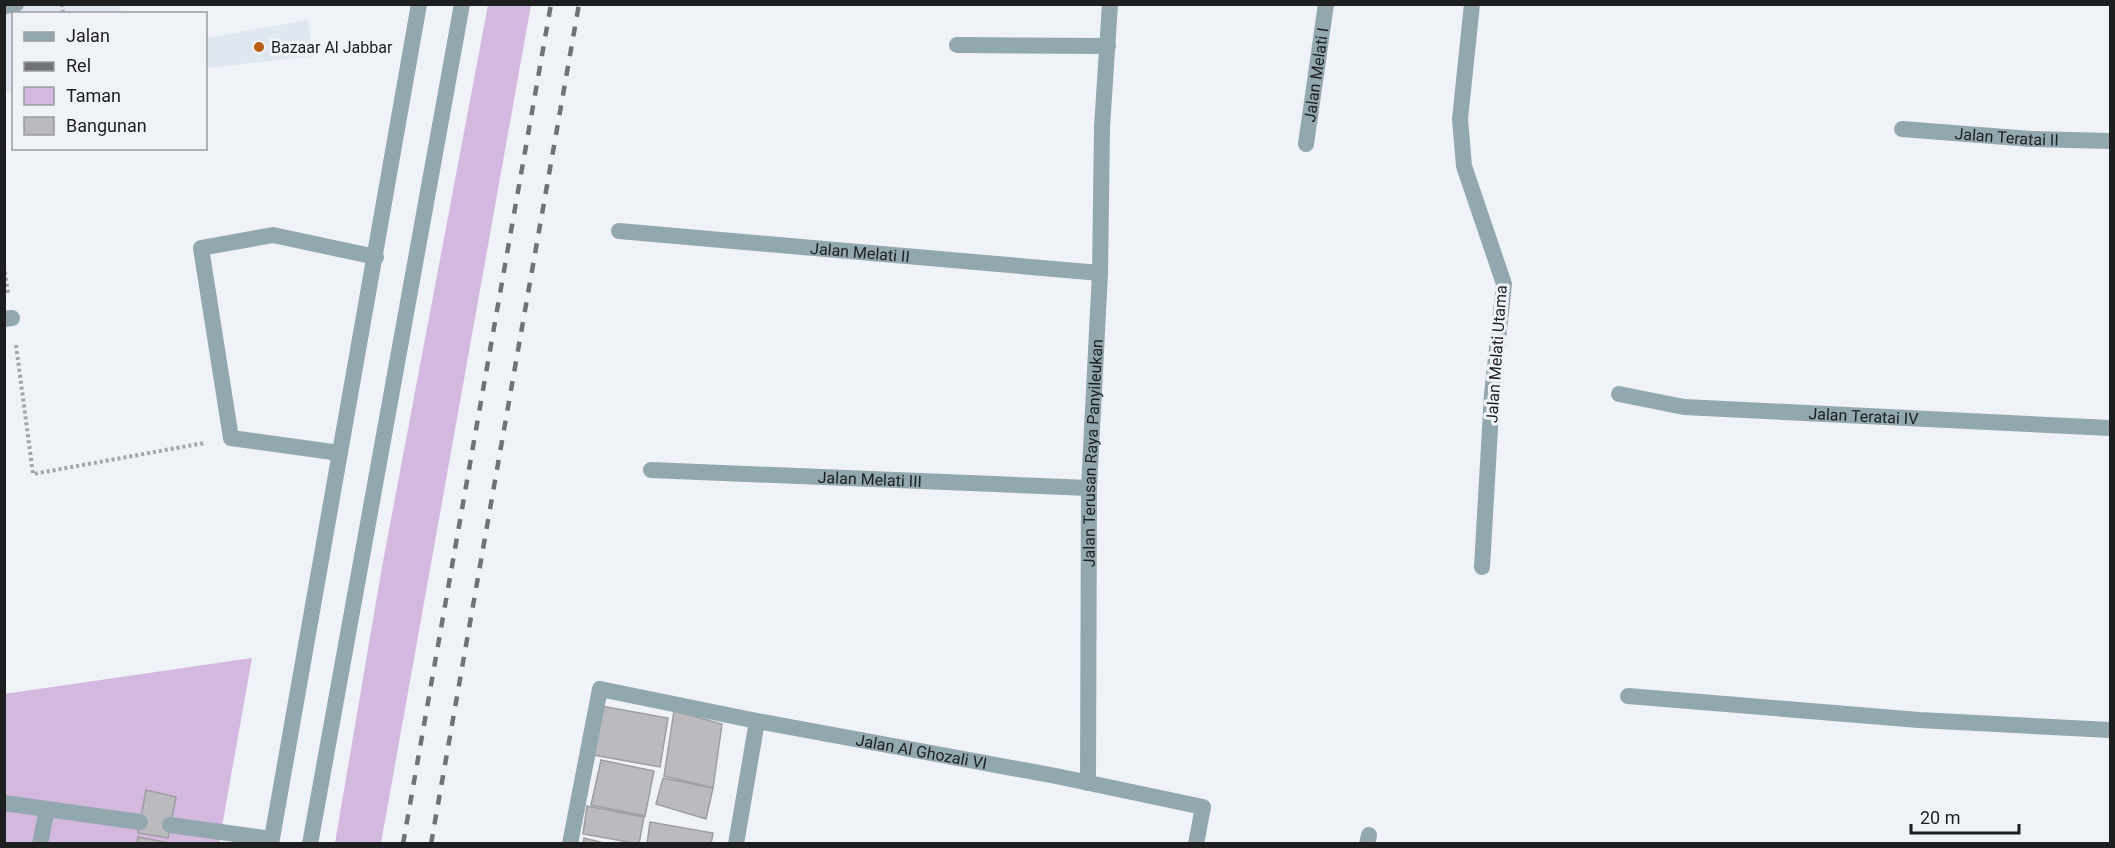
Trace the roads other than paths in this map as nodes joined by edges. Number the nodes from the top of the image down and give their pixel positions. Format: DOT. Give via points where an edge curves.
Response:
graph roads {
  1 [pos="16,4"];
  2 [pos="419,4"];
  3 [pos="462,4"];
  4 [pos="1110,4"];
  5 [pos="1326,4"];
  6 [pos="1472,4"];
  7 [pos="4,6"];
  8 [pos="957,45"];
  9 [pos="1107,46"];
  10 [pos="1902,129"];
  11 [pos="2110,141"];
  12 [pos="1306,144"];
  13 [pos="619,231"];
  14 [pos="376,257"];
  15 [pos="1100,273"];
  16 [pos="1619,394"];
  17 [pos="2110,428"];
  18 [pos="340,453"];
  19 [pos="651,470"];
  20 [pos="1089,488"];
  21 [pos="1482,567"];
  22 [pos="1628,696"];
  23 [pos="758,721"];
  24 [pos="2110,729"];
  25 [pos="1088,783"];
  26 [pos="4,803"];
  27 [pos="47,808"];
  28 [pos="140,822"];
  29 [pos="170,825"];
  30 [pos="271,842"];
  31 [pos="40,843"];
  32 [pos="310,843"];
  33 [pos="570,843"];
  34 [pos="736,843"];
  35 [pos="1196,843"];
  1 -- 7 [label="street"];
  2 -- 14 [label="street"];
  3 -- 32 [label="street"];
  4 -- 9 [label="street, Jalan Terusan Raya Panyileukan"];
  5 -- 12 [label="street, Jalan Melati I"];
  6 -- 21 [label="street, Jalan Melati Utama" via="1460,119 1464,166 1504,284 1492,394"];
  8 -- 9 [label="street"];
  9 -- 15 [label="street, Jalan Terusan Raya Panyileukan"];
  10 -- 11 [label="street, Jalan Teratai II"];
  13 -- 15 [label="street, Jalan Melati II"];
  14 -- 18 [label="street"];
  14 -- 18 [label="street" via="273,235 201,248 231,438"];
  15 -- 20 [label="street, Jalan Terusan Raya Panyileukan"];
  16 -- 17 [label="street, Jalan Teratai IV" via="1684,407"];
  18 -- 30 [label="street"];
  19 -- 20 [label="street, Jalan Melati III"];
  20 -- 25 [label="street, Jalan Terusan Raya Panyileukan"];
  22 -- 24 [label="street" via="1919,720"];
  23 -- 25 [label="street, Jalan Al Ghozali VI"];
  23 -- 33 [label="street, Jalan Al Ghozali VI" via="600,689"];
  23 -- 34 [label="street"];
  25 -- 35 [label="street" via="1203,807"];
  26 -- 27 [label="street"];
  27 -- 28 [label="street"];
  27 -- 31 [label="street"];
  29 -- 30 [label="street"];
}
